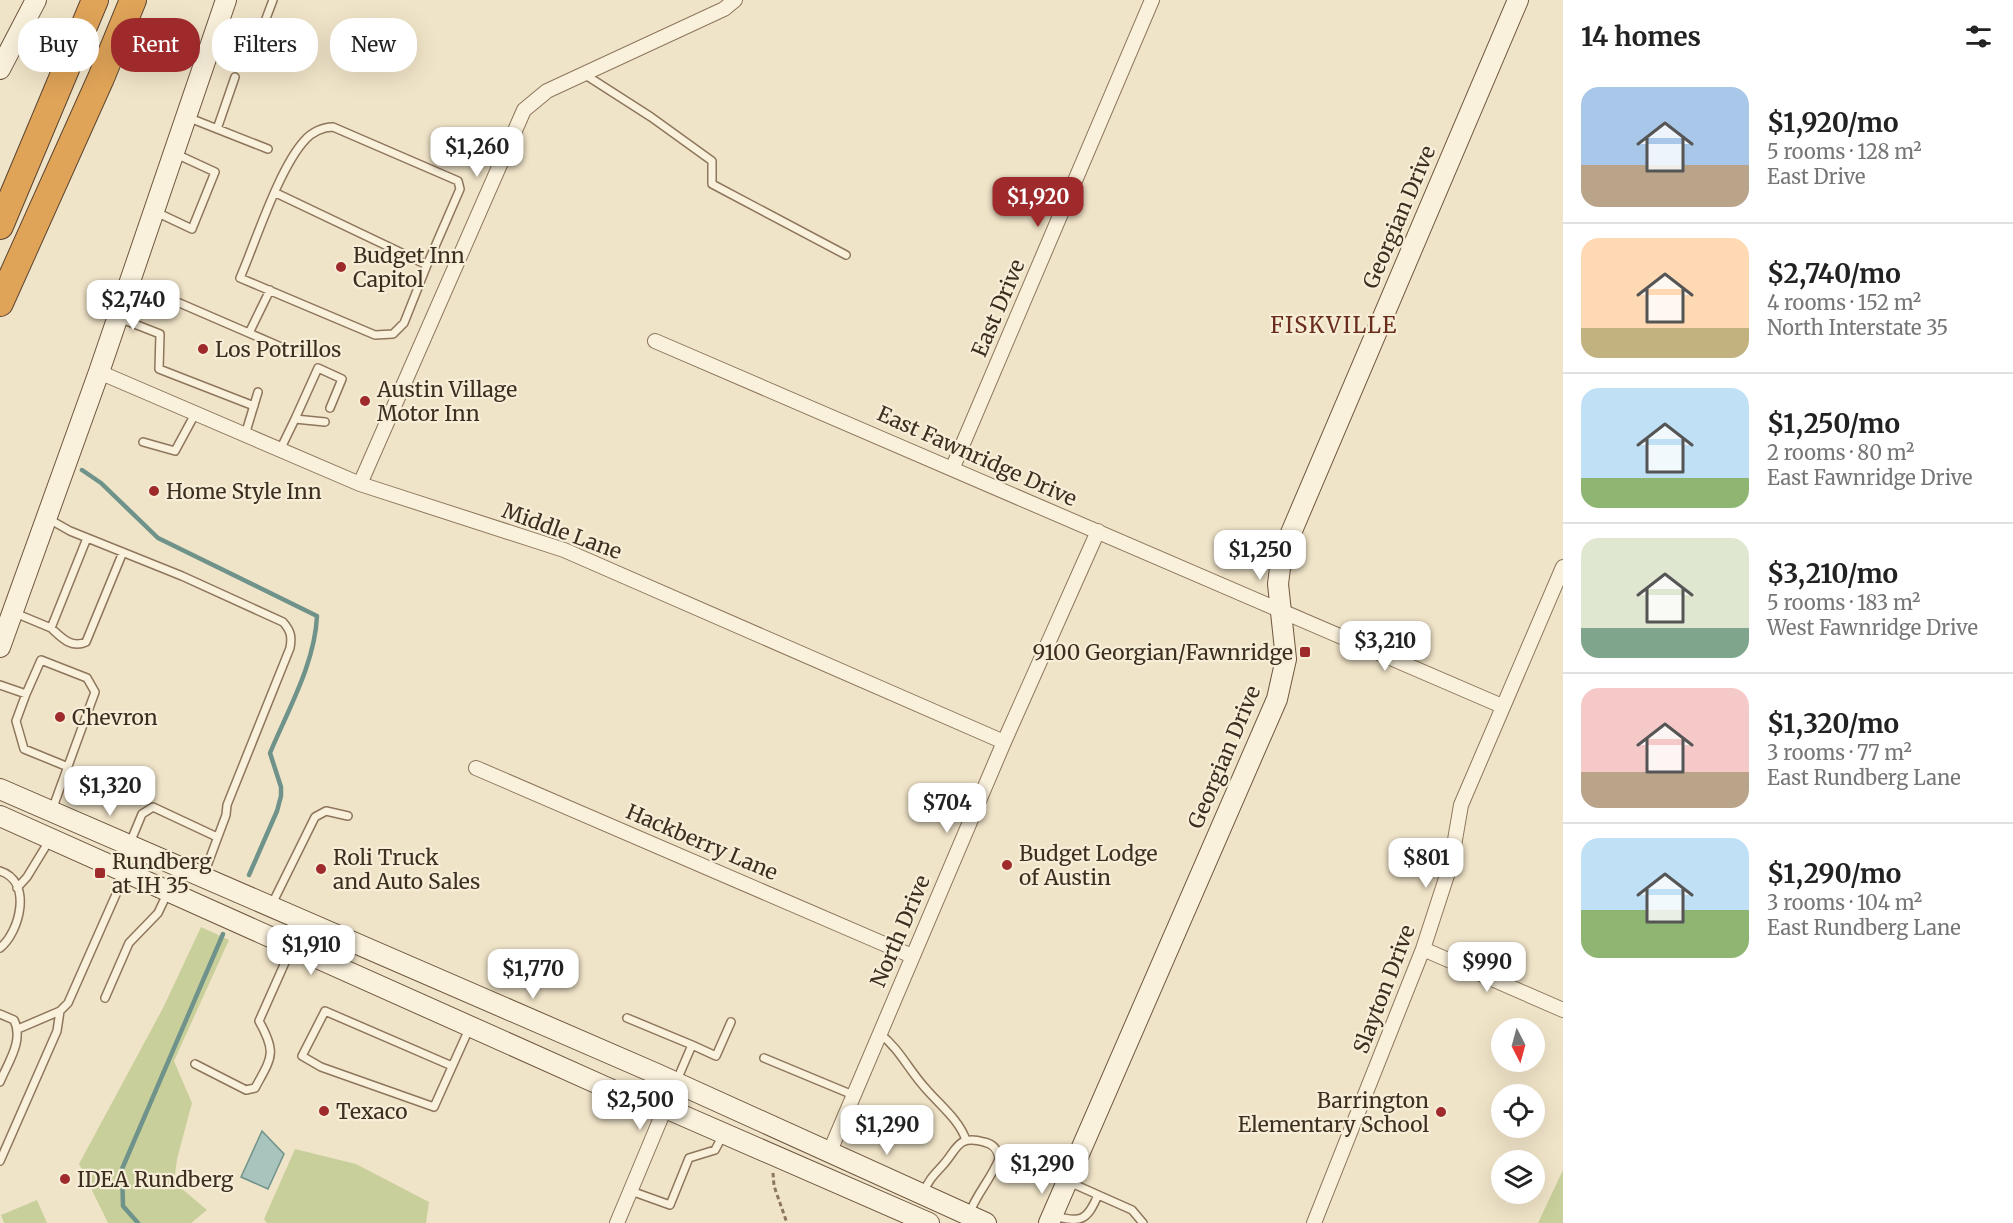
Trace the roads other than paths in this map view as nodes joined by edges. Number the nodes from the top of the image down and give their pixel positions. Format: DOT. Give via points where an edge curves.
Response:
graph roads {
  1 [pos="36,0"];
  2 [pos="95,0"];
  3 [pos="133,0"];
  4 [pos="226,0"];
  5 [pos="273,0"];
  6 [pos="735,0"];
  7 [pos="1152,0"];
  8 [pos="1518,0"];
  9 [pos="209,50"];
  10 [pos="0,69"];
  11 [pos="584,74"];
  12 [pos="234,76"];
  13 [pos="186,117"];
  14 [pos="217,129"];
  15 [pos="268,149"];
  16 [pos="174,153"];
  17 [pos="276,193"];
  18 [pos="154,211"];
  19 [pos="0,226"];
  20 [pos="846,255"];
  21 [pos="428,265"];
  22 [pos="130,282"];
  23 [pos="270,290"];
  24 [pos="0,303"];
  25 [pos="118,318"];
  26 [pos="249,333"];
  27 [pos="656,341"];
  28 [pos="288,350"];
  29 [pos="99,372"];
  30 [pos="258,392"];
  31 [pos="254,406"];
  32 [pos="330,408"];
  33 [pos="195,414"];
  34 [pos="295,420"];
  35 [pos="325,422"];
  36 [pos="245,435"];
  37 [pos="142,442"];
  38 [pos="280,450"];
  39 [pos="953,468"];
  40 [pos="360,484"];
  41 [pos="47,518"];
  42 [pos="1098,531"];
  43 [pos="87,538"];
  44 [pos="123,552"];
  45 [pos="1563,567"];
  46 [pos="1281,610"];
  47 [pos="14,612"];
  48 [pos="51,628"];
  49 [pos="0,646"];
  50 [pos="0,685"];
  51 [pos="26,694"];
  52 [pos="1502,706"];
  53 [pos="1004,742"];
  54 [pos="68,767"];
  55 [pos="476,768"];
  56 [pos="1,789"];
  57 [pos="52,812"];
  58 [pos="0,816"];
  59 [pos="348,816"];
  60 [pos="217,837"];
  61 [pos="50,838"];
  62 [pos="129,845"];
  63 [pos="178,867"];
  64 [pos="0,871"];
  65 [pos="126,872"];
  66 [pos="202,877"];
  67 [pos="17,888"];
  68 [pos="168,891"];
  69 [pos="271,907"];
  70 [pos="292,947"];
  71 [pos="0,948"];
  72 [pos="1423,949"];
  73 [pos="912,956"];
  74 [pos="105,998"];
  75 [pos="483,998"];
  76 [pos="1563,1010"];
  77 [pos="60,1011"];
  78 [pos="0,1014"];
  79 [pos="627,1018"];
  80 [pos="732,1022"];
  81 [pos="470,1026"];
  82 [pos="18,1029"];
  83 [pos="879,1033"];
  84 [pos="692,1045"];
  85 [pos="764,1058"];
  86 [pos="195,1064"];
  87 [pos="452,1066"];
  88 [pos="0,1082"];
  89 [pos="676,1082"];
  90 [pos="853,1095"];
  91 [pos="665,1108"];
  92 [pos="724,1133"];
  93 [pos="966,1140"];
  94 [pos="830,1151"];
  95 [pos="0,1161"];
  96 [pos="1069,1182"];
  97 [pos="631,1191"];
  98 [pos="924,1192"];
  99 [pos="1098,1195"];
  100 [pos="978,1218"];
  101 [pos="1051,1219"];
  102 [pos="617,1223"];
  103 [pos="929,1223"];
  104 [pos="1143,1223"];
  105 [pos="1314,1223"];
  1 -- 10 [label="main road"];
  2 -- 19 [label="highway"];
  3 -- 24 [label="highway"];
  4 -- 9 [label="main road"];
  5 -- 9 [label="lane" via="250,61"];
  6 -- 11 [label="street" via="724,9"];
  7 -- 39 [label="street, East Drive"];
  8 -- 46 [label="main road, Georgian Drive" via="1288,540 1280,568"];
  9 -- 13 [label="main road"];
  11 -- 20 [label="lane" via="712,161 712,184"];
  11 -- 40 [label="street" via="547,91 524,110"];
  12 -- 14 [label="lane"];
  13 -- 14 [label="lane"];
  13 -- 16 [label="main road"];
  14 -- 15 [label="lane"];
  16 -- 18 [label="main road"];
  16 -- 18 [label="lane" via="215,172 192,229"];
  17 -- 21 [label="lane"];
  17 -- 21 [label="lane" via="288,164 306,139 323,127 333,127 458,181 460,189"];
  17 -- 23 [label="lane" via="240,278"];
  18 -- 22 [label="main road"];
  21 -- 23 [label="lane" via="404,323 393,334 375,335"];
  22 -- 25 [label="main road"];
  22 -- 26 [label="lane"];
  23 -- 26 [label="lane"];
  25 -- 29 [label="main road"];
  25 -- 31 [label="lane" via="160,334 159,369"];
  26 -- 28 [label="lane"];
  27 -- 39 [label="street, East Fawnridge Drive"];
  29 -- 33 [label="street, Middle Lane"];
  29 -- 41 [label="main road"];
  30 -- 31 [label="lane"];
  31 -- 36 [label="lane"];
  32 -- 34 [label="lane" via="342,379 318,368"];
  33 -- 36 [label="street, Middle Lane"];
  33 -- 37 [label="lane" via="175,451"];
  34 -- 35 [label="lane"];
  34 -- 38 [label="lane"];
  36 -- 38 [label="street, Middle Lane"];
  38 -- 40 [label="street, Middle Lane"];
  39 -- 42 [label="street, East Fawnridge Drive"];
  40 -- 53 [label="street, Middle Lane" via="564,550"];
  41 -- 43 [label="lane"];
  41 -- 47 [label="main road"];
  42 -- 46 [label="street, East Fawnridge Drive"];
  42 -- 53 [label="street, North Drive"];
  43 -- 44 [label="lane"];
  43 -- 48 [label="lane"];
  44 -- 48 [label="lane" via="86,642 66,642"];
  44 -- 60 [label="lane" via="283,622 290,630 290,648 226,805"];
  45 -- 52 [label="street, Slayton Drive"];
  46 -- 52 [label="street, East Fawnridge Drive"];
  46 -- 96 [label="main road, Georgian Drive" via="1286,659 1277,699"];
  47 -- 48 [label="lane"];
  47 -- 49 [label="main road"];
  50 -- 51 [label="lane"];
  51 -- 54 [label="lane" via="16,722 24,748"];
  51 -- 54 [label="lane" via="41,660 87,678 95,692"];
  52 -- 72 [label="street, Slayton Drive" via="1461,805 1451,863"];
  53 -- 73 [label="street, North Drive"];
  54 -- 57 [label="lane"];
  55 -- 73 [label="street, Hackberry Lane"];
  56 -- 57 [label="main road"];
  57 -- 62 [label="main road"];
  58 -- 61 [label="main road"];
  59 -- 69 [label="lane" via="326,811 315,817"];
  60 -- 62 [label="lane" via="153,807 142,814"];
  60 -- 66 [label="lane"];
  61 -- 65 [label="main road"];
  61 -- 67 [label="lane"];
  62 -- 63 [label="main road"];
  63 -- 66 [label="main road"];
  63 -- 68 [label="main road"];
  64 -- 67 [label="lane" via="15,881"];
  65 -- 68 [label="main road"];
  65 -- 77 [label="lane" via="68,1003"];
  66 -- 69 [label="main road"];
  67 -- 71 [label="lane" via="20,910 15,928"];
  68 -- 70 [label="main road"];
  68 -- 74 [label="lane" via="158,913 129,943"];
  69 -- 75 [label="main road"];
  70 -- 81 [label="main road"];
  70 -- 86 [label="lane" via="259,1021 271,1043 271,1052 255,1088 246,1090"];
  72 -- 76 [label="street"];
  72 -- 105 [label="street, Slayton Drive"];
  73 -- 83 [label="street, North Drive"];
  75 -- 81 [label="main road"];
  75 -- 89 [label="main road"];
  77 -- 82 [label="lane"];
  77 -- 95 [label="lane" via="57,1031"];
  78 -- 82 [label="lane" via="14,1020"];
  79 -- 84 [label="lane"];
  80 -- 84 [label="lane" via="716,1056"];
  81 -- 87 [label="lane"];
  81 -- 91 [label="main road" via="621,1094 638,1096"];
  82 -- 88 [label="lane" via="17,1043"];
  83 -- 90 [label="street, North Drive"];
  83 -- 93 [label="lane" via="894,1044 925,1088 961,1125"];
  84 -- 89 [label="lane"];
  85 -- 90 [label="lane"];
  87 -- 87 [label="lane" via="434,1107 321,1067 302,1056 325,1011"];
  89 -- 91 [label="street"];
  89 -- 94 [label="main road"];
  90 -- 94 [label="street, North Drive"];
  91 -- 92 [label="main road"];
  91 -- 97 [label="street"];
  92 -- 97 [label="lane" via="715,1150 689,1158 670,1205"];
  92 -- 103 [label="main road"];
  93 -- 98 [label="lane" via="953,1149"];
  93 -- 100 [label="lane" via="992,1145 999,1159 989,1181 975,1198"];
  94 -- 98 [label="main road"];
  96 -- 99 [label="lane"];
  96 -- 101 [label="main road, Georgian Drive"];
  97 -- 102 [label="street"];
  98 -- 100 [label="main road"];
  99 -- 101 [label="lane" via="1085,1217"];
  99 -- 104 [label="lane" via="1132,1210"];
}
